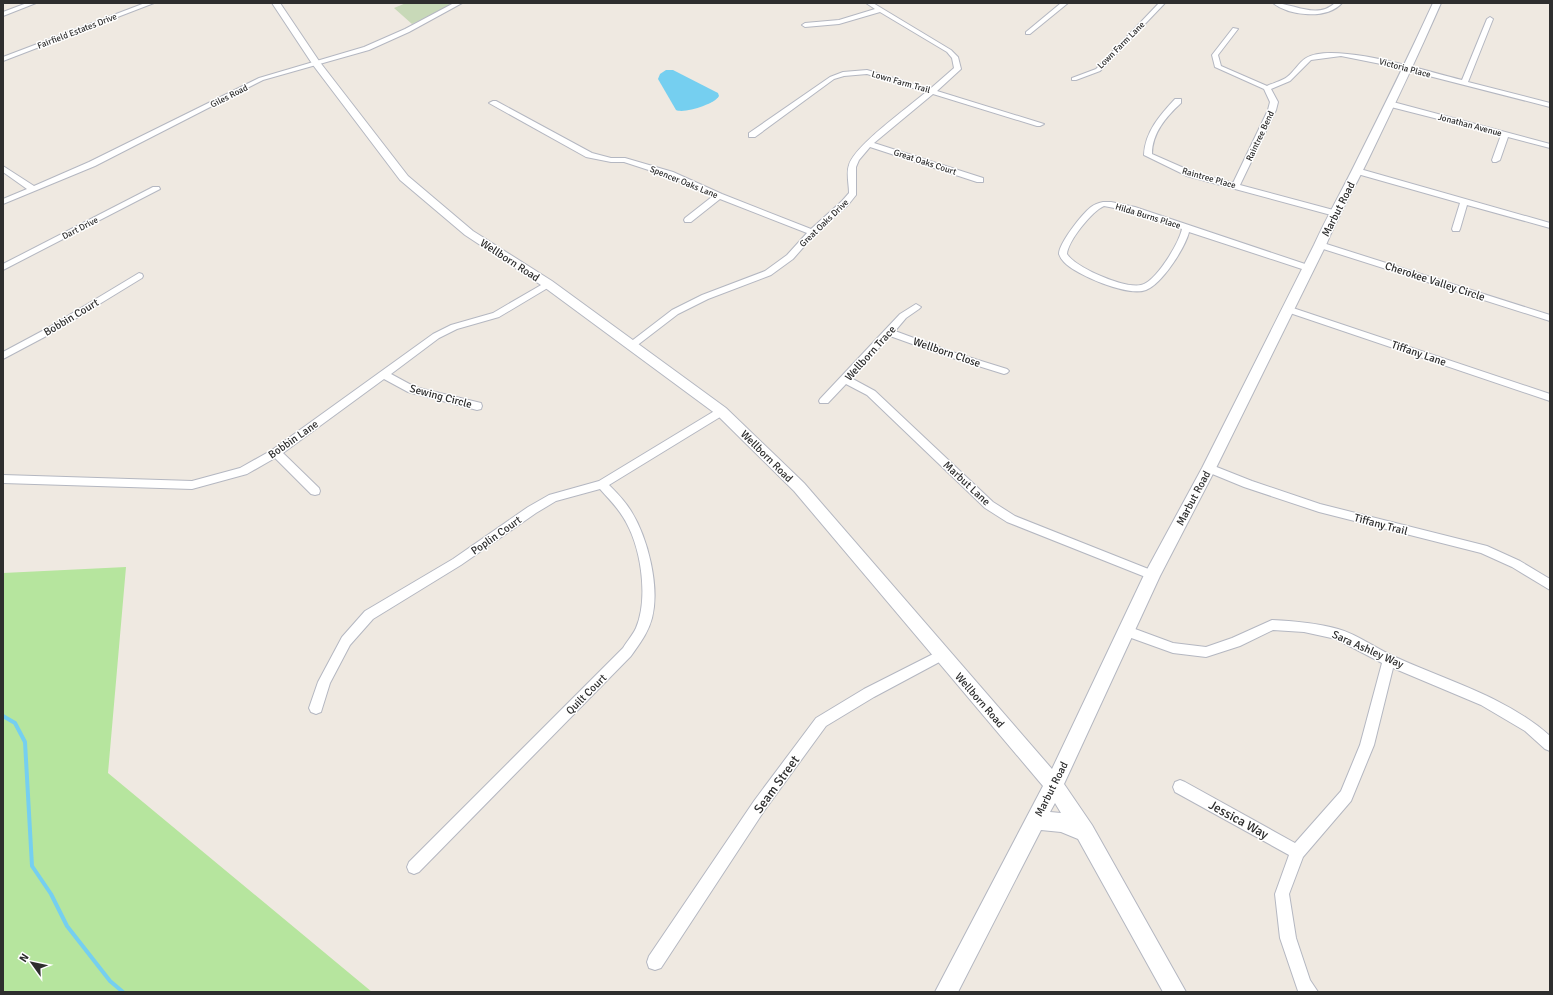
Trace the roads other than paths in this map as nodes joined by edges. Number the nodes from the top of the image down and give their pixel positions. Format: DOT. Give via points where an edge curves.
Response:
graph roads {
  1 [pos="33,3"];
  2 [pos="151,3"];
  3 [pos="276,3"];
  4 [pos="459,3"];
  5 [pos="869,3"];
  6 [pos="1064,3"];
  7 [pos="1162,3"];
  8 [pos="1276,3"];
  9 [pos="1340,3"];
  10 [pos="1437,3"];
  11 [pos="880,10"];
  12 [pos="3,14"];
  13 [pos="1490,19"];
  14 [pos="805,25"];
  15 [pos="1235,29"];
  16 [pos="1028,33"];
  17 [pos="3,60"];
  18 [pos="316,63"];
  19 [pos="1408,69"];
  20 [pos="1074,79"];
  21 [pos="1464,84"];
  22 [pos="1267,88"];
  23 [pos="933,90"];
  24 [pos="1178,101"];
  25 [pos="493,103"];
  26 [pos="1390,104"];
  27 [pos="1550,105"];
  28 [pos="1040,124"];
  29 [pos="1505,134"];
  30 [pos="752,135"];
  31 [pos="869,144"];
  32 [pos="1550,146"];
  33 [pos="1496,160"];
  34 [pos="3,168"];
  35 [pos="1357,171"];
  36 [pos="980,180"];
  37 [pos="1236,186"];
  38 [pos="33,189"];
  39 [pos="156,189"];
  40 [pos="719,196"];
  41 [pos="3,202"];
  42 [pos="1464,202"];
  43 [pos="1334,213"];
  44 [pos="688,220"];
  45 [pos="1550,226"];
  46 [pos="1186,228"];
  47 [pos="1456,229"];
  48 [pos="812,232"];
  49 [pos="1320,245"];
  50 [pos="3,267"];
  51 [pos="1308,268"];
  52 [pos="139,276"];
  53 [pos="548,284"];
  54 [pos="916,307"];
  55 [pos="1287,309"];
  56 [pos="1550,318"];
  57 [pos="889,332"];
  58 [pos="632,345"];
  59 [pos="3,356"];
  60 [pos="1004,371"];
  61 [pos="383,374"];
  62 [pos="846,380"];
  63 [pos="1550,398"];
  64 [pos="824,401"];
  65 [pos="477,406"];
  66 [pos="721,411"];
  67 [pos="276,453"];
  68 [pos="1209,468"];
  69 [pos="3,479"];
  70 [pos="602,484"];
  71 [pos="315,491"];
  72 [pos="1152,575"];
  73 [pos="1550,585"];
  74 [pos="1127,631"];
  75 [pos="941,655"];
  76 [pos="1389,660"];
  77 [pos="316,708"];
  78 [pos="1550,745"];
  79 [pos="1054,785"];
  80 [pos="1180,787"];
  81 [pos="1035,820"];
  82 [pos="1085,832"];
  83 [pos="1297,852"];
  84 [pos="414,867"];
  85 [pos="655,962"];
  86 [pos="946,992"];
  87 [pos="1175,992"];
  88 [pos="1310,992"];
  1 -- 12 [label="street"];
  2 -- 17 [label="street, Fairfield Estates Drive"];
  3 -- 18 [label="street, Wellborn Road"];
  4 -- 18 [label="street, Giles Road" via="374,45"];
  5 -- 11 [label="street, Great Oaks Drive"];
  6 -- 16 [label="street"];
  7 -- 20 [label="street, Lown Farm Lane" via="1098,70"];
  8 -- 9 [label="street" via="1297,10 1318,12 1335,8"];
  10 -- 19 [label="street, Marbut Road"];
  11 -- 14 [label="street" via="839,22"];
  11 -- 23 [label="street, Great Oaks Drive" via="955,57 958,69"];
  13 -- 21 [label="street"];
  15 -- 22 [label="street" via="1215,55 1218,66"];
  18 -- 38 [label="street, Giles Road" via="261,80 120,151"];
  18 -- 53 [label="street, Wellborn Road" via="404,178 469,233"];
  19 -- 21 [label="street, Victoria Place"];
  19 -- 22 [label="street, Victoria Place" via="1360,57 1330,54 1309,59 1288,80"];
  19 -- 26 [label="street, Marbut Road"];
  21 -- 27 [label="street, Victoria Place"];
  22 -- 37 [label="street, Raintree Bend" via="1274,102 1272,110"];
  23 -- 28 [label="street, Lown Farm Trail"];
  23 -- 30 [label="street, Lown Farm Trail" via="867,72 843,74 832,78"];
  23 -- 31 [label="street, Great Oaks Drive"];
  24 -- 37 [label="street, Raintree Place" via="1169,108 1151,134 1147,146 1148,155 1190,174"];
  25 -- 40 [label="street, Spencer Oaks Lane" via="589,155 625,160 670,174"];
  26 -- 29 [label="street, Jonathan Avenue"];
  26 -- 35 [label="street, Marbut Road"];
  29 -- 32 [label="street, Jonathan Avenue"];
  29 -- 33 [label="street"];
  31 -- 36 [label="street, Great Oaks Court"];
  31 -- 48 [label="street, Great Oaks Drive" via="855,159 852,167 853,193"];
  34 -- 38 [label="street"];
  35 -- 42 [label="street"];
  35 -- 43 [label="street, Marbut Road"];
  37 -- 43 [label="street, Raintree Place"];
  38 -- 41 [label="street, Giles Road"];
  39 -- 50 [label="street, Dart Drive"];
  40 -- 44 [label="street"];
  40 -- 48 [label="street, Spencer Oaks Lane"];
  42 -- 45 [label="street"];
  42 -- 47 [label="street"];
  43 -- 49 [label="street, Marbut Road"];
  46 -- 46 [label="street, Hilda Burns Place" via="1158,217 1104,204 1092,211 1068,241 1063,248 1063,256 1075,268 1099,278 1132,288 1143,288 1155,280 1182,242"];
  46 -- 51 [label="street, Hilda Burns Place"];
  48 -- 58 [label="street, Great Oaks Drive" via="790,257 768,272 675,312"];
  49 -- 51 [label="street, Marbut Road"];
  49 -- 56 [label="street, Cherokee Valley Circle"];
  51 -- 55 [label="street, Marbut Road"];
  52 -- 59 [label="street, Bobbin Court"];
  53 -- 58 [label="street, Wellborn Road"];
  53 -- 61 [label="street, Bobbin Lane" via="496,315 454,327 436,336"];
  54 -- 57 [label="street, Wellborn Trace" via="903,316"];
  55 -- 63 [label="street, Tiffany Lane"];
  55 -- 68 [label="street, Marbut Road"];
  57 -- 60 [label="street, Wellborn Close"];
  57 -- 62 [label="street, Wellborn Trace"];
  58 -- 66 [label="street, Wellborn Road"];
  61 -- 65 [label="street, Sewing Circle" via="412,390"];
  61 -- 67 [label="street, Bobbin Lane"];
  62 -- 64 [label="street, Wellborn Trace"];
  62 -- 72 [label="street, Marbut Lane" via="871,393 994,508 1011,518"];
  66 -- 70 [label="street, Poplin Court"];
  66 -- 75 [label="street, Wellborn Road" via="799,487"];
  67 -- 69 [label="street, Bobbin Lane" via="243,471 192,485"];
  67 -- 71 [label="street"];
  68 -- 72 [label="street, Marbut Road"];
  68 -- 73 [label="street, Tiffany Trail" via="1319,508 1483,549 1516,564"];
  70 -- 77 [label="street, Poplin Court" via="553,498 457,562 368,615 346,641 324,682"];
  70 -- 84 [label="street, Quilt Court" via="628,516 638,539 647,576 649,600 643,628 628,652"];
  72 -- 74 [label="street, Marbut Road"];
  74 -- 76 [label="street, Sara Ashley Way" via="1173,648 1206,652 1236,642 1272,625 1304,627 1338,634"];
  74 -- 79 [label="street, Marbut Road"];
  75 -- 79 [label="street, Wellborn Road"];
  75 -- 85 [label="street, Seam Street" via="869,692 821,722 759,806"];
  76 -- 78 [label="street, Sara Ashley Way" via="1486,701 1530,727"];
  76 -- 83 [label="street" via="1368,745 1346,796"];
  79 -- 81 [label="street, Marbut Road"];
  79 -- 82 [label="street, Wellborn Road"];
  80 -- 83 [label="street, Jessica Way"];
  81 -- 82 [label="street" via="1061,822"];
  81 -- 86 [label="street, Marbut Road"];
  82 -- 87 [label="street, Wellborn Road"];
  83 -- 88 [label="street" via="1282,894 1288,938 1304,985"];
}
